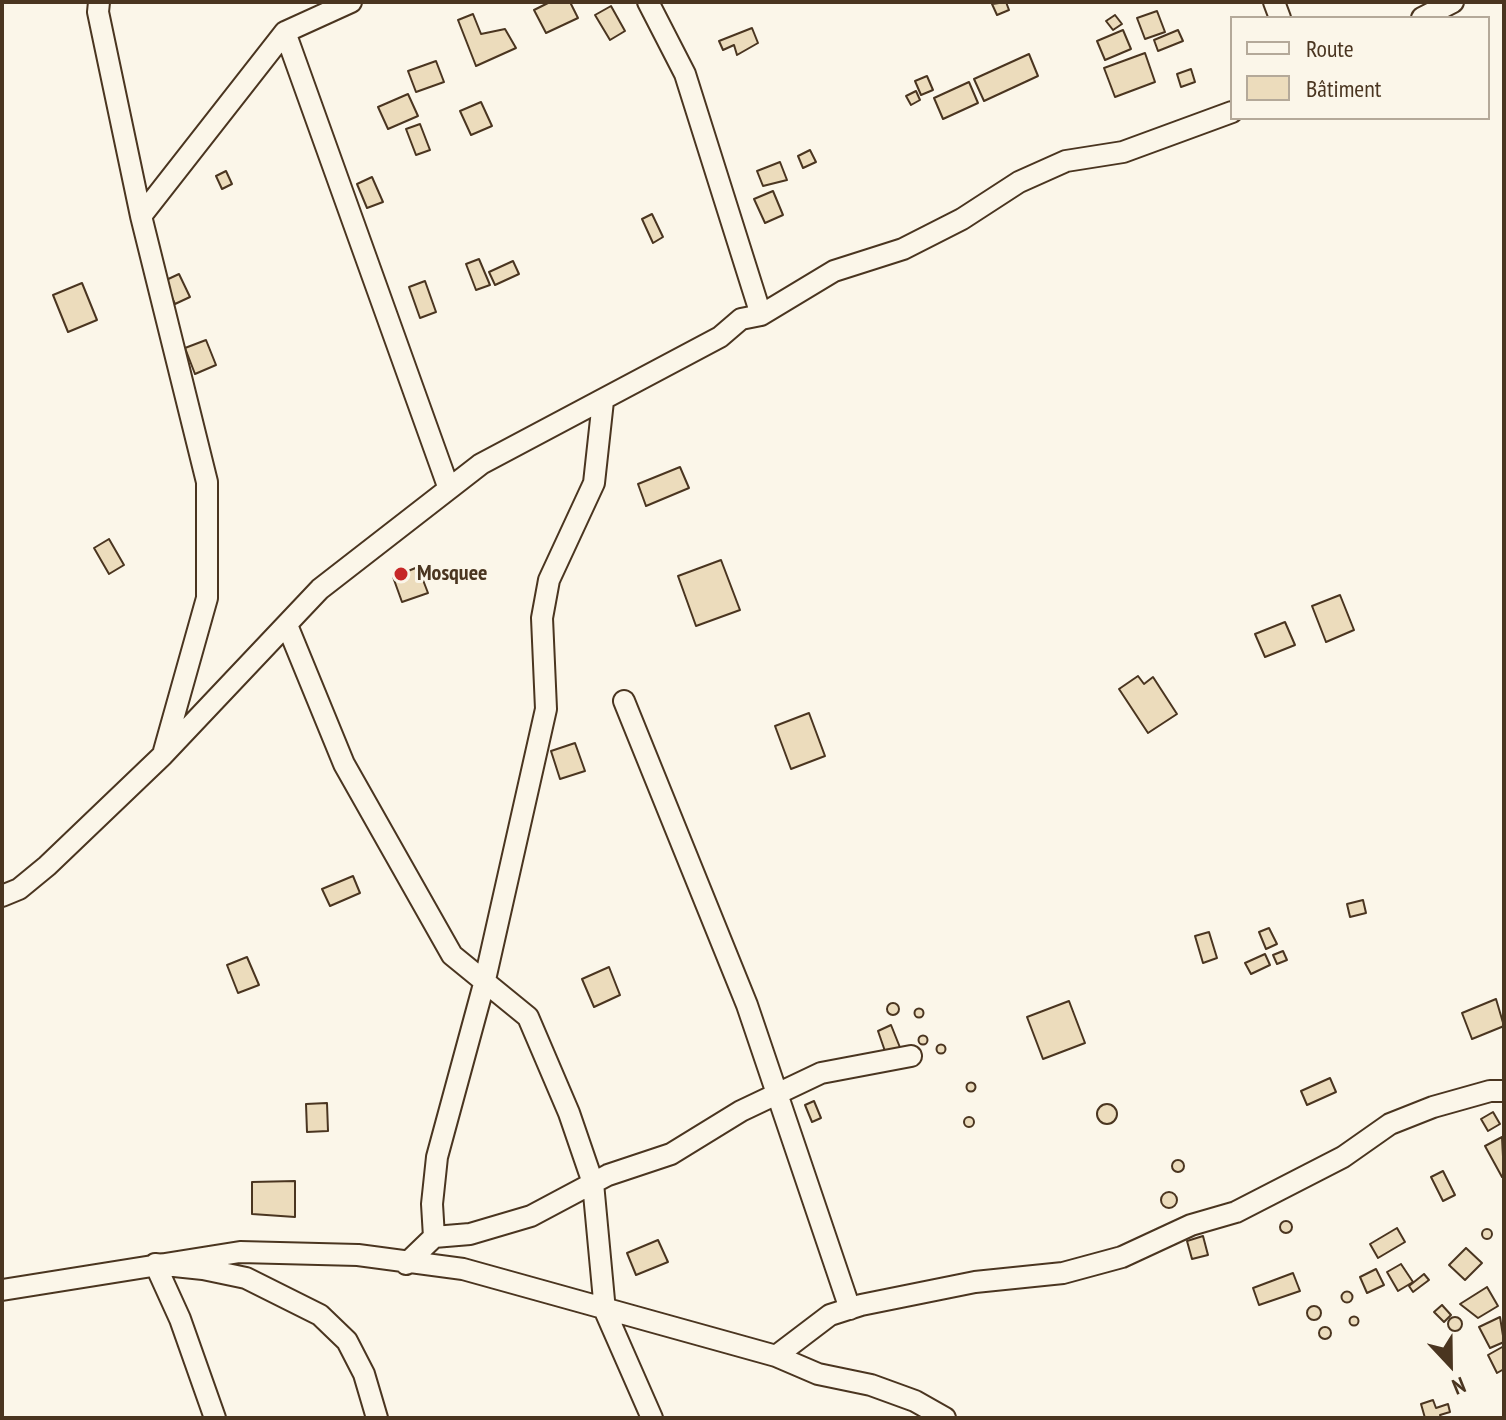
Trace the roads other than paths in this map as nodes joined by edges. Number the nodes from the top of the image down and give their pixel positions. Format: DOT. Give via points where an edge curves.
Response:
graph roads {
  1 [pos="351,2"];
  2 [pos="648,2"];
  3 [pos="1453,2"];
  4 [pos="97,5"];
  5 [pos="1426,16"];
  6 [pos="285,32"];
  7 [pos="1230,113"];
  8 [pos="141,216"];
  9 [pos="761,315"];
  10 [pos="603,401"];
  11 [pos="449,489"];
  12 [pos="287,625"];
  13 [pos="624,701"];
  14 [pos="163,755"];
  15 [pos="2,896"];
  16 [pos="484,984"];
  17 [pos="911,1056"];
  18 [pos="1504,1091"];
  19 [pos="778,1095"];
  20 [pos="593,1183"];
  21 [pos="434,1237"];
  22 [pos="155,1264"];
  23 [pos="406,1264"];
  24 [pos="2,1290"];
  25 [pos="850,1309"];
  26 [pos="605,1311"];
  27 [pos="776,1356"];
  28 [pos="215,1418"];
  29 [pos="377,1418"];
  30 [pos="652,1418"];
  31 [pos="945,1418"];
  1 -- 6 [label="street"];
  2 -- 9 [label="street" via="685,74"];
  3 -- 5 [label="street"];
  4 -- 8 [label="street"];
  6 -- 8 [label="street"];
  6 -- 11 [label="street"];
  7 -- 9 [label="street" via="1123,152 1066,161 903,249 834,271"];
  8 -- 14 [label="street" via="207,482 207,598"];
  9 -- 10 [label="street" via="741,319 720,337"];
  10 -- 11 [label="street" via="481,464"];
  10 -- 16 [label="street" via="594,483 549,580 542,618 546,709"];
  11 -- 12 [label="street" via="320,589"];
  12 -- 14 [label="street"];
  12 -- 16 [label="street" via="344,764 452,955"];
  13 -- 19 [label="street"];
  14 -- 15 [label="street" via="47,866"];
  16 -- 20 [label="street" via="528,1017"];
  16 -- 21 [label="street" via="437,1157"];
  17 -- 19 [label="street" via="821,1073"];
  18 -- 25 [label="street" via="1433,1107 1390,1124 1343,1157 1236,1212 1191,1225 1122,1257 1063,1273 975,1282"];
  19 -- 20 [label="street" via="671,1154"];
  19 -- 25 [label="street"];
  20 -- 21 [label="street" via="531,1216 470,1234"];
  20 -- 26 [label="street"];
  21 -- 23 [label="street"];
  22 -- 23 [label="street" via="240,1252 299,1251"];
  22 -- 24 [label="street"];
  22 -- 28 [label="street"];
  22 -- 29 [label="street" via="246,1278 320,1315 347,1341"];
  23 -- 26 [label="street" via="463,1269"];
  25 -- 27 [label="street" via="830,1315"];
  26 -- 27 [label="street"];
  26 -- 30 [label="street"];
  27 -- 31 [label="street" via="818,1374 900,1396"];
}
